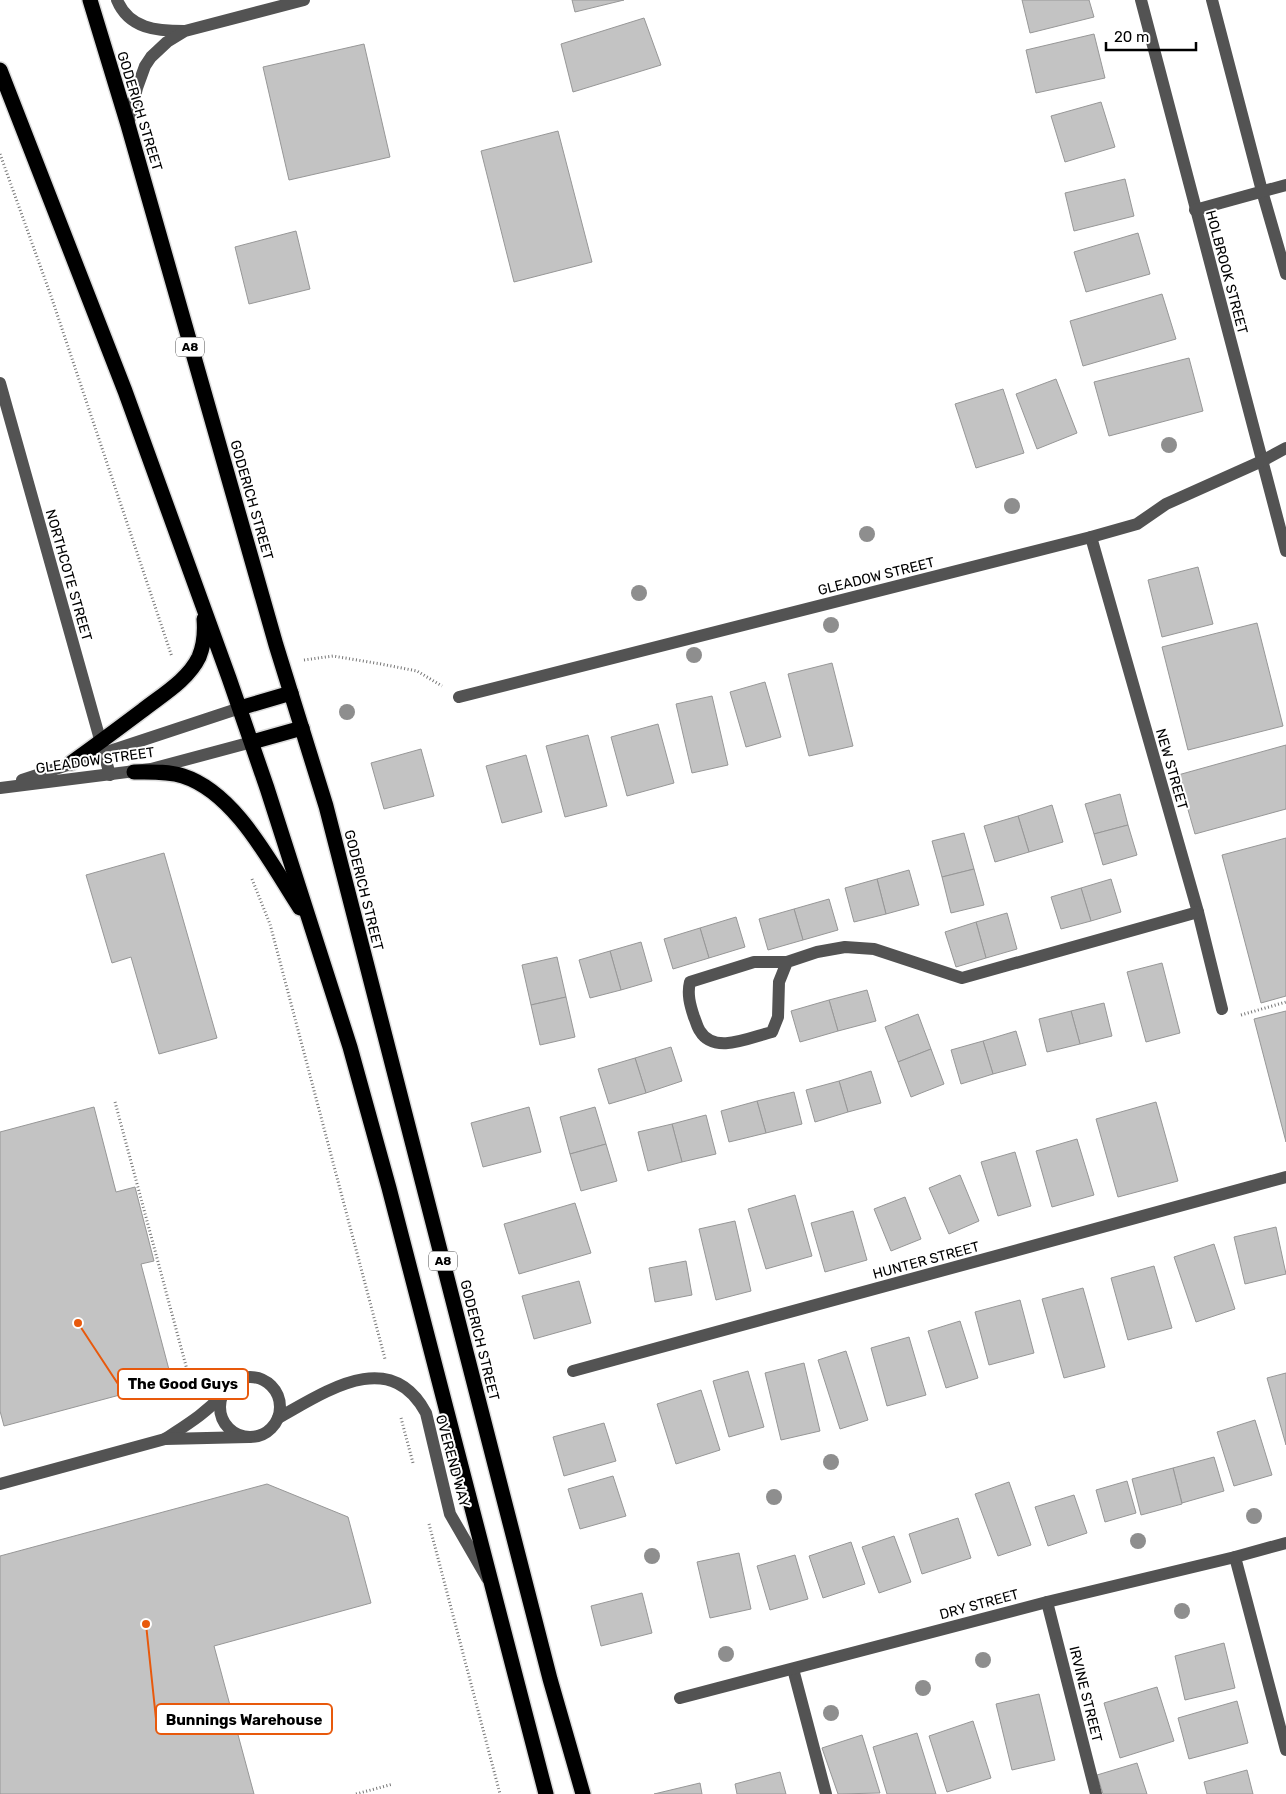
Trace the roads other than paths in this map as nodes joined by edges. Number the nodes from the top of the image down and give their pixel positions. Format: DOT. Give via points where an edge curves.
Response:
graph roads {
  1 [pos="90,0"];
  2 [pos="117,0"];
  3 [pos="304,0"];
  4 [pos="1141,0"];
  5 [pos="1212,0"];
  6 [pos="185,31"];
  7 [pos="0,70"];
  8 [pos="128,125"];
  9 [pos="1286,184"];
  10 [pos="1262,191"];
  11 [pos="1195,210"];
  12 [pos="1286,274"];
  13 [pos="0,383"];
  14 [pos="3,409"];
  15 [pos="1286,448"];
  16 [pos="1262,461"];
  17 [pos="1091,538"];
  18 [pos="1286,551"];
  19 [pos="199,592"];
  20 [pos="291,693"];
  21 [pos="459,697"];
  22 [pos="240,708"];
  23 [pos="302,728"];
  24 [pos="252,742"];
  25 [pos="103,747"];
  26 [pos="71,763"];
  27 [pos="134,772"];
  28 [pos="110,775"];
  29 [pos="0,788"];
  30 [pos="1198,912"];
  31 [pos="310,924"];
  32 [pos="787,962"];
  33 [pos="1222,1009"];
  34 [pos="1286,1177"];
  35 [pos="573,1372"];
  36 [pos="222,1396"];
  37 [pos="278,1418"];
  38 [pos="249,1437"];
  39 [pos="165,1438"];
  40 [pos="0,1484"];
  41 [pos="1286,1543"];
  42 [pos="1235,1557"];
  43 [pos="492,1587"];
  44 [pos="1047,1602"];
  45 [pos="793,1669"];
  46 [pos="680,1698"];
  47 [pos="1286,1750"];
  48 [pos="546,1794"];
  49 [pos="583,1794"];
  50 [pos="826,1794"];
  51 [pos="1096,1794"];
  1 -- 8 [label="highway, GODERICH STREET / A8"];
  2 -- 6 [label="street" via="130,19 142,27"];
  3 -- 6 [label="street"];
  4 -- 11 [label="street, HOLBROOK STREET"];
  5 -- 10 [label="street"];
  6 -- 8 [label="street" via="166,42 148,61"];
  7 -- 19 [label="highway, A8"];
  8 -- 20 [label="highway, GODERICH STREET / A8"];
  9 -- 10 [label="street"];
  10 -- 11 [label="street"];
  10 -- 12 [label="street"];
  11 -- 16 [label="street, HOLBROOK STREET"];
  13 -- 14 [label="street, NORTHCOTE STREET"];
  14 -- 25 [label="street, NORTHCOTE STREET"];
  15 -- 16 [label="street, GLEADOW STREET"];
  16 -- 17 [label="street, GLEADOW STREET" via="1166,504 1137,524"];
  16 -- 18 [label="street, HOLBROOK STREET"];
  17 -- 21 [label="street, GLEADOW STREET"];
  17 -- 30 [label="street, NEW STREET"];
  19 -- 22 [label="highway, A8"];
  19 -- 25 [label="highway" via="205,622 199,656 170,690"];
  20 -- 22 [label="highway"];
  20 -- 23 [label="highway, GODERICH STREET / A8"];
  22 -- 24 [label="highway, A8"];
  22 -- 25 [label="street, GLEADOW STREET"];
  23 -- 24 [label="highway"];
  23 -- 49 [label="highway, GODERICH STREET / A8" via="326,806 548,1670"];
  24 -- 27 [label="street, GLEADOW STREET"];
  24 -- 31 [label="highway, A8"];
  25 -- 26 [label="highway"];
  25 -- 28 [label="street, NORTHCOTE STREET"];
  26 -- 29 [label="street, GLEADOW STREET"];
  27 -- 28 [label="street, GLEADOW STREET"];
  27 -- 31 [label="highway" via="183,776 217,795 236,813"];
  28 -- 29 [label="street, GLEADOW STREET"];
  30 -- 32 [label="street" via="962,978 874,949 846,947"];
  30 -- 33 [label="street, NEW STREET"];
  31 -- 43 [label="highway, A8" via="350,1047 390,1188"];
  32 -- 32 [label="street" via="779,982 778,1017 772,1032 725,1044 712,1043 700,1032 688,992 690,982 754,962"];
  34 -- 35 [label="street, HUNTER STREET"];
  36 -- 37 [label="street" via="243,1378 261,1380 275,1391 280,1408"];
  36 -- 38 [label="street" via="220,1405 225,1424 240,1436"];
  36 -- 39 [label="street" via="205,1413"];
  37 -- 38 [label="street" via="267,1432"];
  37 -- 43 [label="street, OVEREND WAY" via="339,1385 376,1378 407,1389 426,1413 450,1514"];
  38 -- 39 [label="street"];
  39 -- 40 [label="street"];
  41 -- 42 [label="street, DRY STREET"];
  42 -- 44 [label="street, DRY STREET"];
  42 -- 47 [label="street"];
  43 -- 48 [label="highway, A8"];
  44 -- 45 [label="street, DRY STREET"];
  44 -- 51 [label="street, IRVINE STREET"];
  45 -- 46 [label="street, DRY STREET"];
  45 -- 50 [label="street"];
}
